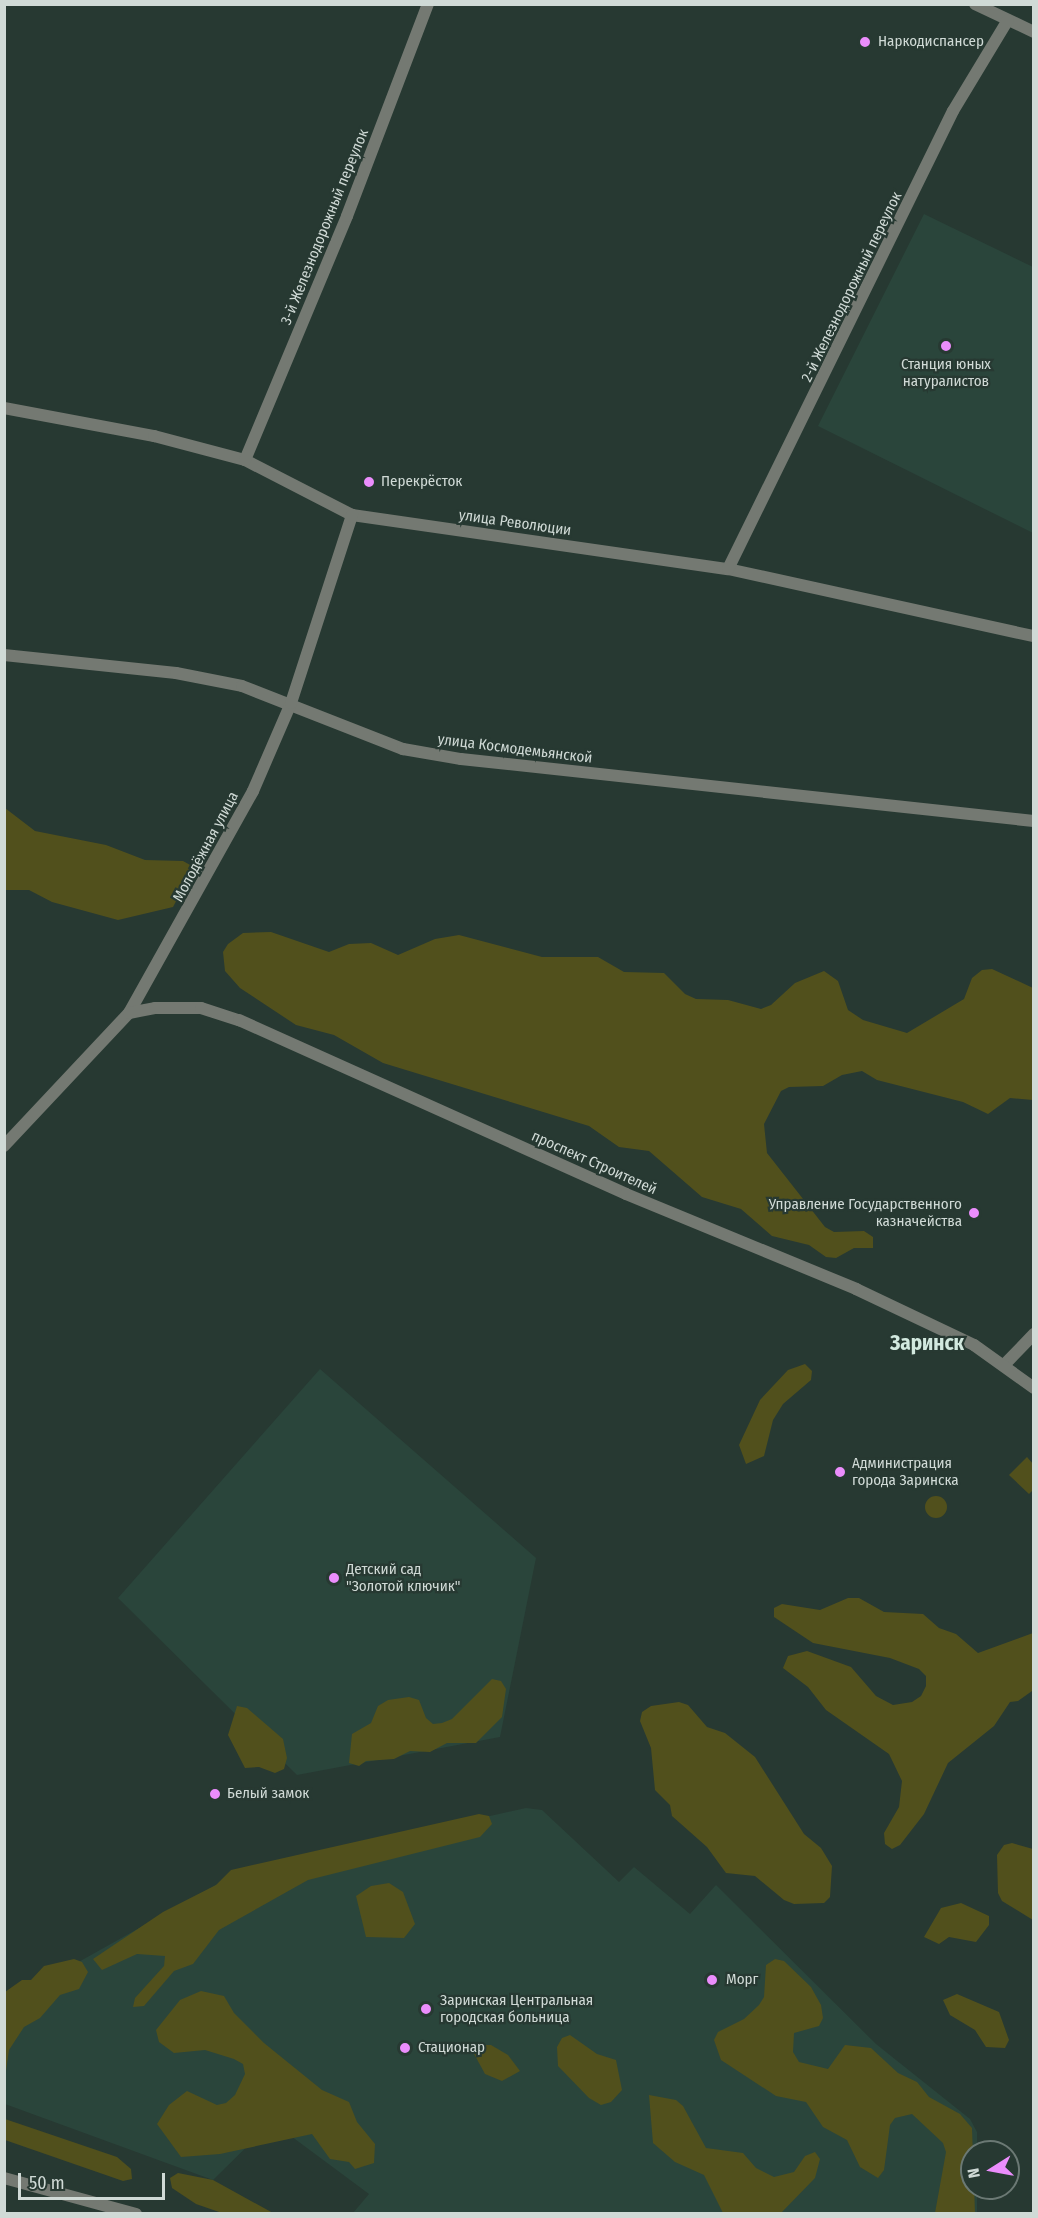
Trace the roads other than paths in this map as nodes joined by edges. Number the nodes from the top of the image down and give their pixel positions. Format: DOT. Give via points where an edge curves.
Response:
graph roads {
  1 [pos="428,4"];
  2 [pos="975,4"];
  3 [pos="1008,20"];
  4 [pos="1034,32"];
  5 [pos="4,408"];
  6 [pos="245,460"];
  7 [pos="352,515"];
  8 [pos="728,569"];
  9 [pos="1034,636"];
  10 [pos="4,655"];
  11 [pos="291,703"];
  12 [pos="1034,821"];
  13 [pos="129,1013"];
  14 [pos="4,1146"];
  15 [pos="1034,1334"];
  16 [pos="1005,1364"];
  17 [pos="1034,1388"];
  18 [pos="4,2178"];
  19 [pos="136,2214"];
  1 -- 6 [label="street, 3-й Железнодорожный переулок" via="347,216"];
  2 -- 3 [label="street"];
  3 -- 4 [label="street"];
  3 -- 8 [label="street, 2-й Железнодорожный переулок" via="953,111"];
  5 -- 6 [label="street, улица Революции" via="154,436"];
  6 -- 7 [label="street, улица Революции"];
  7 -- 8 [label="street, улица Революции"];
  7 -- 11 [label="street, Молодёжная улица"];
  8 -- 9 [label="street, улица Революции"];
  10 -- 11 [label="street, улица Космодемьянской" via="176,673 242,686"];
  11 -- 12 [label="street, улица Космодемьянской" via="403,749 461,759"];
  11 -- 13 [label="street, Молодёжная улица" via="253,791"];
  13 -- 14 [label="street, Молодёжная улица"];
  13 -- 16 [label="street, проспект Строителей" via="155,1008 201,1008 239,1020 626,1194 856,1289 937,1326"];
  15 -- 16 [label="street"];
  16 -- 17 [label="street, проспект Строителей"];
  18 -- 19 [label="street"];
}
